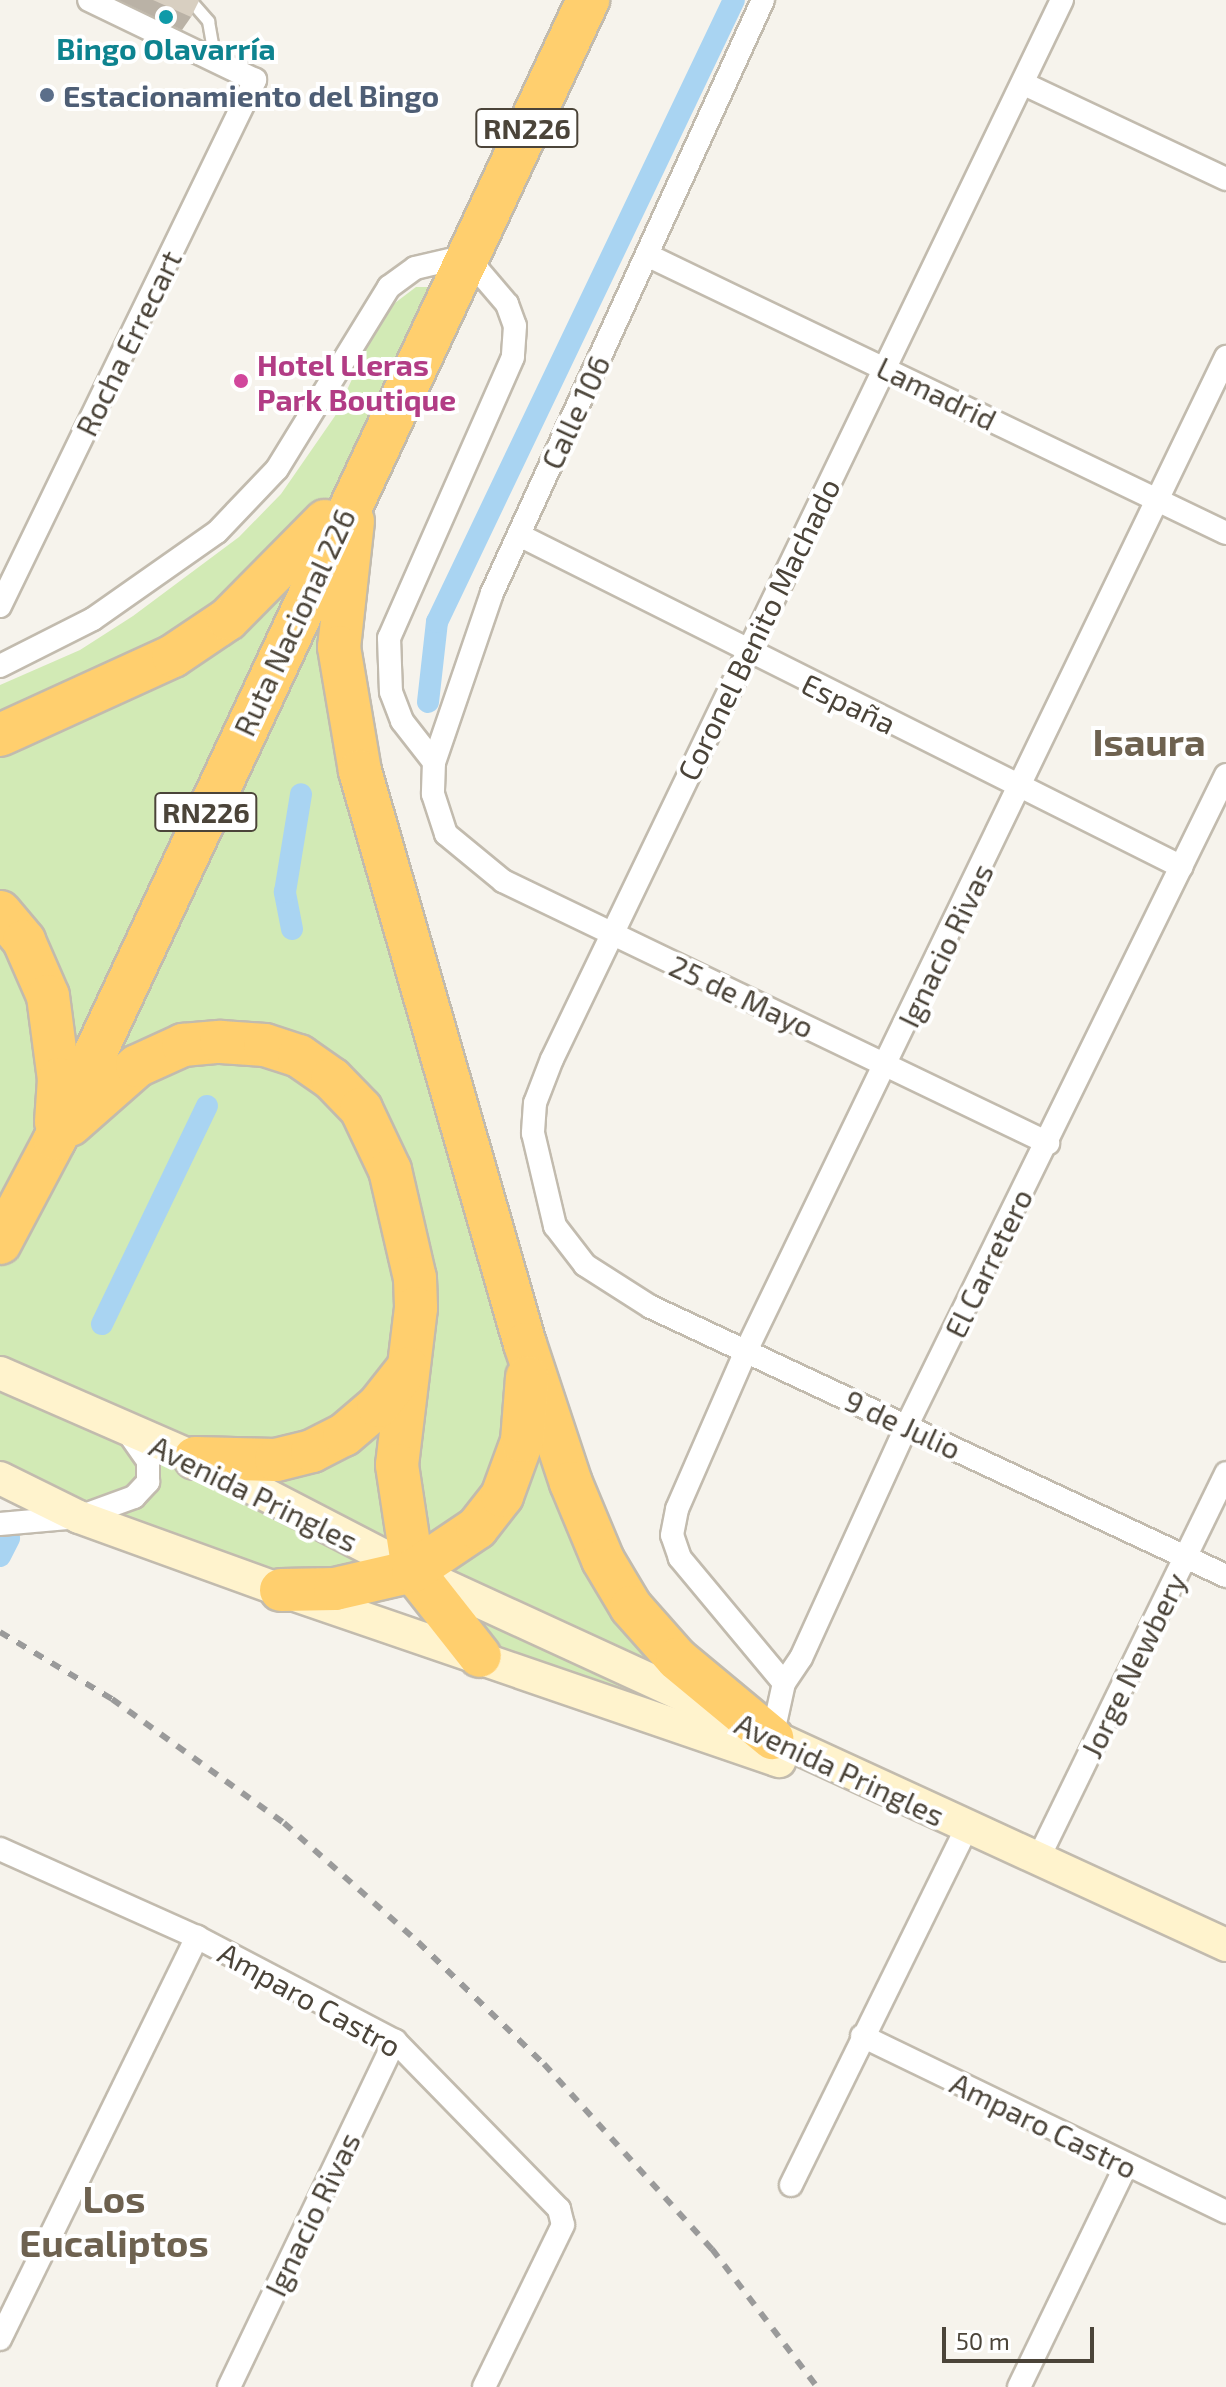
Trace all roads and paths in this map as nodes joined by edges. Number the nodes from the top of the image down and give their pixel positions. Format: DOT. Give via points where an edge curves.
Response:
graph roads {
  1 [pos="89,0"];
  2 [pos="190,0"];
  3 [pos="588,0"];
  4 [pos="763,0"];
  5 [pos="1062,0"];
  6 [pos="215,61"];
  7 [pos="1024,84"];
  8 [pos="1226,179"];
  9 [pos="647,255"];
  10 [pos="466,256"];
  11 [pos="1226,357"];
  12 [pos="886,367"];
  13 [pos="358,484"];
  14 [pos="1160,501"];
  15 [pos="1226,533"];
  16 [pos="519,535"];
  17 [pos="0,606"];
  18 [pos="744,652"];
  19 [pos="0,666"];
  20 [pos="0,735"];
  21 [pos="434,762"];
  22 [pos="1226,775"];
  23 [pos="1021,786"];
  24 [pos="446,834"];
  25 [pos="1182,867"];
  26 [pos="0,912"];
  27 [pos="612,934"];
  28 [pos="887,1065"];
  29 [pos="55,1139"];
  30 [pos="1048,1143"];
  31 [pos="0,1243"];
  32 [pos="585,1265"];
  33 [pos="525,1344"];
  34 [pos="746,1351"];
  35 [pos="408,1368"];
  36 [pos="0,1373"];
  37 [pos="907,1425"];
  38 [pos="129,1434"];
  39 [pos="195,1458"];
  40 [pos="1226,1473"];
  41 [pos="0,1478"];
  42 [pos="79,1517"];
  43 [pos="0,1524"];
  44 [pos="1185,1558"];
  45 [pos="413,1571"];
  46 [pos="1226,1576"];
  47 [pos="281,1590"];
  48 [pos="480,1656"];
  49 [pos="784,1683"];
  50 [pos="769,1747"];
  51 [pos="967,1827"];
  52 [pos="0,1849"];
  53 [pos="1039,1857"];
  54 [pos="197,1937"];
  55 [pos="1226,1945"];
  56 [pos="862,2036"];
  57 [pos="395,2041"];
  58 [pos="1126,2166"];
  59 [pos="791,2185"];
  60 [pos="1226,2212"];
  61 [pos="0,2339"];
  62 [pos="229,2387"];
  63 [pos="484,2387"];
  64 [pos="1019,2387"];
  1 -- 6 [label="street"];
  2 -- 6 [label="lane" via="208,21"];
  3 -- 10 [label="highway, Ruta Nacional 226 / RN226"];
  4 -- 9 [label="street, Calle 106"];
  5 -- 7 [label="street, Coronel Benito Machado"];
  6 -- 17 [label="street, Rocha Errecart" via="255,80"];
  7 -- 8 [label="street"];
  7 -- 12 [label="street, Coronel Benito Machado"];
  9 -- 12 [label="street, Lamadrid"];
  9 -- 16 [label="street, Calle 106"];
  10 -- 13 [label="highway, Ruta Nacional 226 / RN226"];
  10 -- 19 [label="street" via="415,268 389,287 277,469 217,532 93,619"];
  10 -- 21 [label="street" via="507,304 515,326 513,357 389,638 391,692 402,721"];
  11 -- 14 [label="street, Ignacio Rivas"];
  12 -- 14 [label="street, Lamadrid"];
  12 -- 18 [label="street, Coronel Benito Machado"];
  13 -- 20 [label="highway" via="286,566 228,619 116,685"];
  13 -- 29 [label="highway, Ruta Nacional 226 / RN226"];
  13 -- 33 [label="highway" via="339,647 345,706"];
  14 -- 15 [label="street, Lamadrid"];
  14 -- 23 [label="street, Ignacio Rivas"];
  16 -- 18 [label="street, España"];
  16 -- 21 [label="street, Calle 106" via="492,593"];
  18 -- 23 [label="street, España"];
  18 -- 27 [label="street, Coronel Benito Machado"];
  21 -- 24 [label="street, Calle 106" via="433,794"];
  22 -- 25 [label="street, El Carretero"];
  23 -- 25 [label="street, España"];
  23 -- 28 [label="street, Ignacio Rivas"];
  24 -- 27 [label="street, 25 de Mayo" via="503,881"];
  25 -- 30 [label="street, El Carretero"];
  26 -- 29 [label="highway" via="24,941 48,996 59,1079"];
  27 -- 28 [label="street, 25 de Mayo"];
  27 -- 32 [label="street, Coronel Benito Machado" via="535,1103 533,1133 555,1226"];
  28 -- 30 [label="street, 25 de Mayo"];
  28 -- 34 [label="street, Ignacio Rivas"];
  29 -- 31 [label="highway, Ruta Nacional 226 / RN226"];
  29 -- 35 [label="highway" via="137,1066 183,1045 265,1045 299,1056 361,1109 390,1170 415,1278"];
  30 -- 37 [label="street, El Carretero"];
  32 -- 34 [label="street, 9 de Julio" via="651,1307"];
  33 -- 45 [label="highway" via="528,1397 522,1441 502,1496 477,1528"];
  33 -- 50 [label="highway" via="571,1483 603,1560 631,1607"];
  34 -- 37 [label="street, 9 de Julio"];
  34 -- 49 [label="street, Ignacio Rivas" via="677,1509 672,1535 680,1558"];
  35 -- 39 [label="highway" via="378,1406 344,1435 312,1451 276,1460"];
  35 -- 45 [label="highway" via="397,1465"];
  36 -- 38 [label="main road, Avenida Pringles"];
  37 -- 44 [label="street, 9 de Julio"];
  37 -- 49 [label="street, El Carretero" via="801,1658"];
  38 -- 39 [label="main road, Avenida Pringles"];
  38 -- 42 [label="street" via="148,1461 148,1482 134,1497"];
  39 -- 45 [label="main road, Avenida Pringles"];
  40 -- 44 [label="street, Jorge Newbery"];
  41 -- 42 [label="main road, Avenida Pringles"];
  42 -- 43 [label="street"];
  42 -- 47 [label="main road, Avenida Pringles"];
  44 -- 46 [label="street, 9 de Julio"];
  44 -- 53 [label="street, Jorge Newbery"];
  45 -- 47 [label="highway" via="335,1589"];
  45 -- 48 [label="highway"];
  45 -- 50 [label="main road, Avenida Pringles"];
  47 -- 48 [label="main road, Avenida Pringles"];
  48 -- 50 [label="main road, Avenida Pringles"];
  49 -- 50 [label="street, El Carretero"];
  50 -- 51 [label="main road, Avenida Pringles"];
  51 -- 53 [label="main road, Avenida Pringles"];
  51 -- 56 [label="street"];
  52 -- 54 [label="street, Amparo Castro"];
  53 -- 55 [label="main road, Avenida Pringles"];
  54 -- 57 [label="street, Amparo Castro"];
  54 -- 61 [label="street"];
  56 -- 58 [label="street, Amparo Castro"];
  56 -- 59 [label="street"];
  57 -- 62 [label="street, Ignacio Rivas"];
  57 -- 63 [label="street, Amparo Castro" via="559,2209 563,2225"];
  58 -- 60 [label="street, Amparo Castro"];
  58 -- 64 [label="street"];
}
